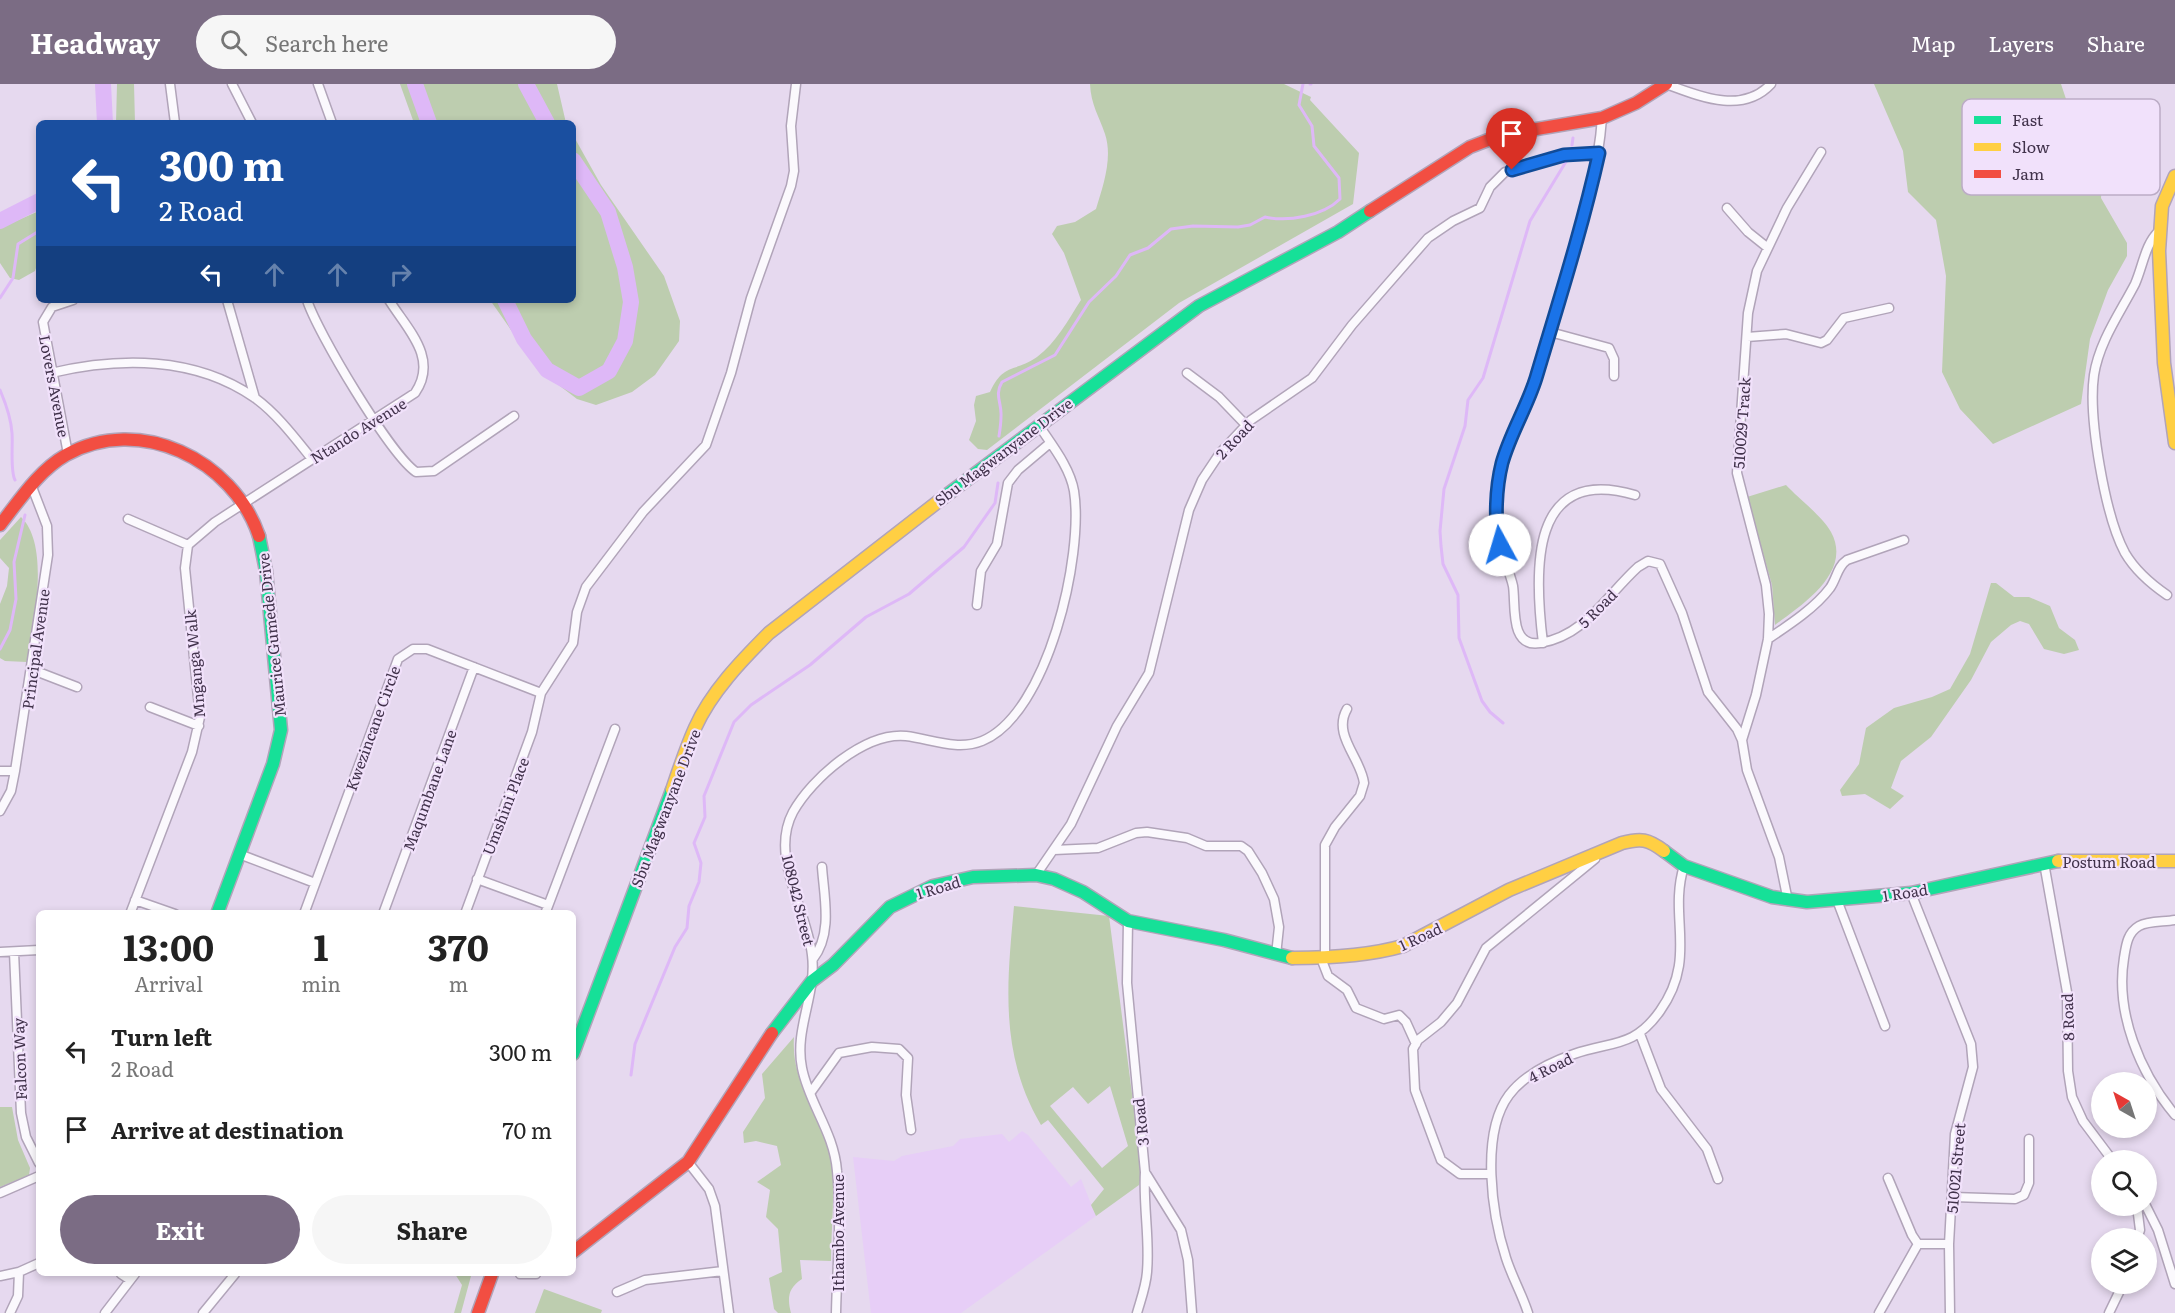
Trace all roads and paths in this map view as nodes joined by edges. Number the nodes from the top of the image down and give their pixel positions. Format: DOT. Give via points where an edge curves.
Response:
graph roads {
  1 [pos="170,84"];
  2 [pos="232,84"];
  3 [pos="318,84"];
  4 [pos="796,84"];
  5 [pos="1666,84"];
  6 [pos="1771,84"];
  7 [pos="1602,118"];
  8 [pos="175,120"];
  9 [pos="250,120"];
  10 [pos="331,120"];
  11 [pos="1821,152"];
  12 [pos="1599,153"];
  13 [pos="2175,176"];
  14 [pos="1728,208"];
  15 [pos="2159,231"];
  16 [pos="1768,248"];
  17 [pos="63,303"];
  18 [pos="228,303"];
  19 [pos="308,303"];
  20 [pos="391,303"];
  21 [pos="1889,308"];
  22 [pos="1550,332"];
  23 [pos="1747,337"];
  24 [pos="51,373"];
  25 [pos="1187,373"];
  26 [pos="1614,376"];
  27 [pos="255,398"];
  28 [pos="514,416"];
  29 [pos="375,419"];
  30 [pos="1038,424"];
  31 [pos="1245,424"];
  32 [pos="1050,443"];
  33 [pos="2175,443"];
  34 [pos="68,454"];
  35 [pos="312,459"];
  36 [pos="33,487"];
  37 [pos="1635,495"];
  38 [pos="243,504"];
  39 [pos="128,519"];
  40 [pos="0,525"];
  41 [pos="1904,540"];
  42 [pos="188,545"];
  43 [pos="2166,595"];
  44 [pos="977,605"];
  45 [pos="1768,639"];
  46 [pos="1543,643"];
  47 [pos="474,667"];
  48 [pos="33,670"];
  49 [pos="77,687"];
  50 [pos="541,696"];
  51 [pos="150,707"];
  52 [pos="1347,709"];
  53 [pos="200,726"];
  54 [pos="615,729"];
  55 [pos="1742,740"];
  56 [pos="0,771"];
  57 [pos="15,771"];
  58 [pos="0,811"];
  59 [pos="1054,850"];
  60 [pos="239,854"];
  61 [pos="1600,854"];
  62 [pos="2175,861"];
  63 [pos="2044,863"];
  64 [pos="1684,866"];
  65 [pos="822,867"];
  66 [pos="1036,875"];
  67 [pos="477,879"];
  68 [pos="315,883"];
  69 [pos="1911,893"];
  70 [pos="135,900"];
  71 [pos="1837,900"];
  72 [pos="1788,901"];
  73 [pos="547,909"];
  74 [pos="131,910"];
  75 [pos="164,910"];
  76 [pos="218,910"];
  77 [pos="305,910"];
  78 [pos="384,910"];
  79 [pos="466,910"];
  80 [pos="2175,920"];
  81 [pos="1128,921"];
  82 [pos="36,950"];
  83 [pos="0,952"];
  84 [pos="14,952"];
  85 [pos="1276,955"];
  86 [pos="1323,958"];
  87 [pos="813,959"];
  88 [pos="812,981"];
  89 [pos="1886,1026"];
  90 [pos="1640,1034"];
  91 [pos="1416,1044"];
  92 [pos="576,1046"];
  93 [pos="811,1092"];
  94 [pos="2175,1115"];
  95 [pos="910,1131"];
  96 [pos="2029,1139"];
  97 [pos="2105,1150"];
  98 [pos="36,1157"];
  99 [pos="688,1162"];
  100 [pos="1145,1172"];
  101 [pos="1491,1174"];
  102 [pos="36,1177"];
  103 [pos="1888,1178"];
  104 [pos="1718,1179"];
  105 [pos="0,1193"];
  106 [pos="1953,1197"];
  107 [pos="2150,1216"];
  108 [pos="1918,1244"];
  109 [pos="1948,1244"];
  110 [pos="576,1250"];
  111 [pos="36,1264"];
  112 [pos="723,1271"];
  113 [pos="19,1272"];
  114 [pos="0,1276"];
  115 [pos="233,1276"];
  116 [pos="491,1276"];
  117 [pos="133,1277"];
  118 [pos="2175,1284"];
  119 [pos="617,1292"];
  120 [pos="2118,1294"];
  121 [pos="1141,1299"];
  122 [pos="10,1313"];
  123 [pos="105,1313"];
  124 [pos="202,1313"];
  125 [pos="478,1313"];
  126 [pos="729,1313"];
  127 [pos="837,1313"];
  128 [pos="1137,1313"];
  129 [pos="1145,1313"];
  130 [pos="1192,1313"];
  131 [pos="1528,1313"];
  132 [pos="1879,1313"];
  133 [pos="1950,1313"];
  134 [pos="2109,1313"];
  1 -- 8 [label="street"];
  2 -- 9 [label="street"];
  3 -- 10 [label="street"];
  4 -- 50 [label="street" via="791,186 750,298 712,430 701,451 643,512 586,587 569,652"];
  5 -- 6 [label="street" via="1727,101 1750,98"];
  5 -- 7 [label="street, Sbu Magwanyane Drive"];
  7 -- 12 [label="street"];
  7 -- 30 [label="street, Sbu Magwanyane Drive" via="1501,135 1470,147 1338,232 1199,306"];
  11 -- 16 [label="street, 510029 Track"];
  12 -- 22 [label="street"];
  12 -- 31 [label="street, 2 Road" via="1564,155 1505,172 1490,187 1480,208 1428,238 1352,325 1312,378"];
  13 -- 15 [label="street" via="2162,207"];
  14 -- 16 [label="street"];
  15 -- 33 [label="street" via="2164,363"];
  15 -- 43 [label="street" via="2151,239 2140,273 2101,349 2093,391 2095,427 2118,538 2133,565"];
  16 -- 23 [label="street, 510029 Track" via="1753,284"];
  17 -- 24 [label="street, Lovers Avenue" via="52,307 45,316 43,331"];
  18 -- 27 [label="street"];
  19 -- 29 [label="street" via="323,336"];
  20 -- 29 [label="street, Ntando Avenue" via="421,349 423,378 415,393"];
  21 -- 23 [label="street" via="1844,318 1821,343 1786,334"];
  22 -- 26 [label="street" via="1609,348"];
  22 -- 46 [label="street" via="1502,464 1497,510 1497,533 1513,586 1516,628 1527,642"];
  23 -- 45 [label="street, 510029 Track" via="1737,473 1766,585"];
  24 -- 27 [label="street" via="140,361 202,373"];
  24 -- 34 [label="street, Lovers Avenue"];
  25 -- 31 [label="street" via="1219,397"];
  27 -- 35 [label="street"];
  28 -- 29 [label="street" via="442,466 424,473 416,472 406,463"];
  29 -- 35 [label="street, Ntando Avenue"];
  30 -- 32 [label="street, 108042 Street"];
  30 -- 92 [label="street, Sbu Magwanyane Drive" via="769,633 706,706 681,760"];
  31 -- 59 [label="street, 2 Road" via="1220,453 1194,496 1149,673 1117,726 1078,811"];
  32 -- 44 [label="street" via="1008,483 998,544 981,571"];
  32 -- 87 [label="street, 108042 Street" via="1072,481 1075,506 1067,592 1050,650 1020,709 994,734 969,745 907,736 873,740 841,762 802,800 789,823 787,860"];
  34 -- 36 [label="street, Maurice Gumede Drive"];
  34 -- 38 [label="street, Maurice Gumede Drive" via="119,439 165,445 200,460"];
  35 -- 38 [label="street, Ntando Avenue"];
  36 -- 40 [label="street, Maurice Gumede Drive"];
  36 -- 48 [label="street, Principal Avenue" via="49,539"];
  37 -- 46 [label="street" via="1611,488 1581,491 1561,505 1547,523 1540,562"];
  38 -- 42 [label="street"];
  38 -- 60 [label="street, Maurice Gumede Drive" via="262,548 281,730 273,764"];
  39 -- 42 [label="street"];
  41 -- 45 [label="street" via="1847,560 1823,596"];
  42 -- 53 [label="street, Mnganga Walk" via="185,568"];
  45 -- 55 [label="street, 510029 Track"];
  46 -- 55 [label="street, 5 Road" via="1573,631 1638,567 1656,561 1667,576 1708,692"];
  47 -- 50 [label="street, Kwezincane Circle"];
  47 -- 68 [label="street, Kwezincane Circle" via="420,648 398,658"];
  47 -- 78 [label="street, Maqumbane Lane"];
  48 -- 49 [label="street"];
  48 -- 57 [label="street, Principal Avenue"];
  50 -- 67 [label="street, Umshini Place" via="532,732"];
  51 -- 53 [label="street"];
  52 -- 86 [label="street" via="1342,728 1364,783 1360,796 1325,844"];
  53 -- 70 [label="street, Mnganga Walk"];
  54 -- 73 [label="street"];
  55 -- 72 [label="street, 5 Road" via="1747,770 1779,857"];
  56 -- 57 [label="street"];
  57 -- 58 [label="street, Principal Avenue" via="11,791"];
  59 -- 66 [label="street, 2 Road"];
  59 -- 85 [label="street" via="1098,848 1148,832 1187,838 1206,846 1241,846 1262,873 1274,900 1279,927"];
  60 -- 68 [label="street"];
  60 -- 76 [label="street, Maurice Gumede Drive"];
  61 -- 64 [label="street, 1 Road" via="1641,838"];
  61 -- 86 [label="street, 1 Road" via="1509,890 1404,946"];
  61 -- 91 [label="street" via="1486,948 1457,1002"];
  62 -- 63 [label="street, Postum Road"];
  63 -- 69 [label="street, 1 Road"];
  63 -- 97 [label="street, 8 Road" via="2067,992 2072,1097 2083,1121"];
  64 -- 72 [label="street, 1 Road"];
  64 -- 90 [label="street" via="1680,882 1682,948 1677,975 1662,1009"];
  65 -- 87 [label="street" via="825,933"];
  66 -- 81 [label="street, 1 Road" via="1083,892"];
  66 -- 88 [label="street, 1 Road" via="960,879 915,892 877,917 840,959"];
  67 -- 73 [label="street"];
  67 -- 79 [label="street, Umshini Place"];
  68 -- 77 [label="street, Kwezincane Circle"];
  69 -- 71 [label="street, 1 Road"];
  69 -- 106 [label="street, 510021 Street" via="1973,1055 1970,1082 1955,1134"];
  70 -- 74 [label="street, Mnganga Walk"];
  70 -- 75 [label="street"];
  71 -- 72 [label="street, 1 Road"];
  71 -- 89 [label="street"];
  80 -- 94 [label="street" via="2144,924 2132,931 2126,945 2121,996 2148,1077"];
  81 -- 85 [label="street, 1 Road"];
  81 -- 100 [label="street, 3 Road" via="1127,983"];
  82 -- 84 [label="street"];
  83 -- 84 [label="street"];
  84 -- 98 [label="street, Falcon Way" via="21,1113 26,1137"];
  85 -- 86 [label="street, 1 Road"];
  86 -- 91 [label="street" via="1328,976 1347,990 1356,1008 1384,1019 1399,1015"];
  87 -- 88 [label="street, 108042 Street"];
  88 -- 93 [label="street, Ithambo Avenue" via="800,1043 803,1074"];
  88 -- 99 [label="street" via="773,1030"];
  90 -- 101 [label="street, 4 Road" via="1567,1057 1519,1084 1499,1115"];
  90 -- 104 [label="street" via="1661,1089 1707,1149"];
  91 -- 101 [label="street" via="1412,1055 1415,1090 1441,1160 1460,1174"];
  93 -- 95 [label="street" via="839,1053 872,1047 899,1049 908,1058 906,1095"];
  93 -- 127 [label="street, Ithambo Avenue" via="827,1128 838,1173"];
  96 -- 106 [label="street" via="2029,1183 2021,1198"];
  99 -- 110 [label="street"];
  99 -- 112 [label="street" via="713,1197"];
  100 -- 121 [label="street" via="1148,1261"];
  100 -- 130 [label="street, 3 Road" via="1181,1230"];
  101 -- 131 [label="street, 4 Road" via="1492,1197 1506,1256"];
  102 -- 105 [label="street"];
  103 -- 108 [label="street"];
  106 -- 109 [label="street, 510021 Street"];
  107 -- 118 [label="street"];
  108 -- 109 [label="street"];
  108 -- 132 [label="street"];
  109 -- 133 [label="street, 510021 Street"];
  111 -- 113 [label="street"];
  112 -- 119 [label="street" via="645,1280"];
  112 -- 126 [label="street"];
  113 -- 114 [label="street"];
  113 -- 122 [label="street" via="18,1296"];
  115 -- 124 [label="street"];
  116 -- 125 [label="street"];
  117 -- 123 [label="street"];
  120 -- 134 [label="street"];
  121 -- 128 [label="street"];
  121 -- 129 [label="street"];
}
